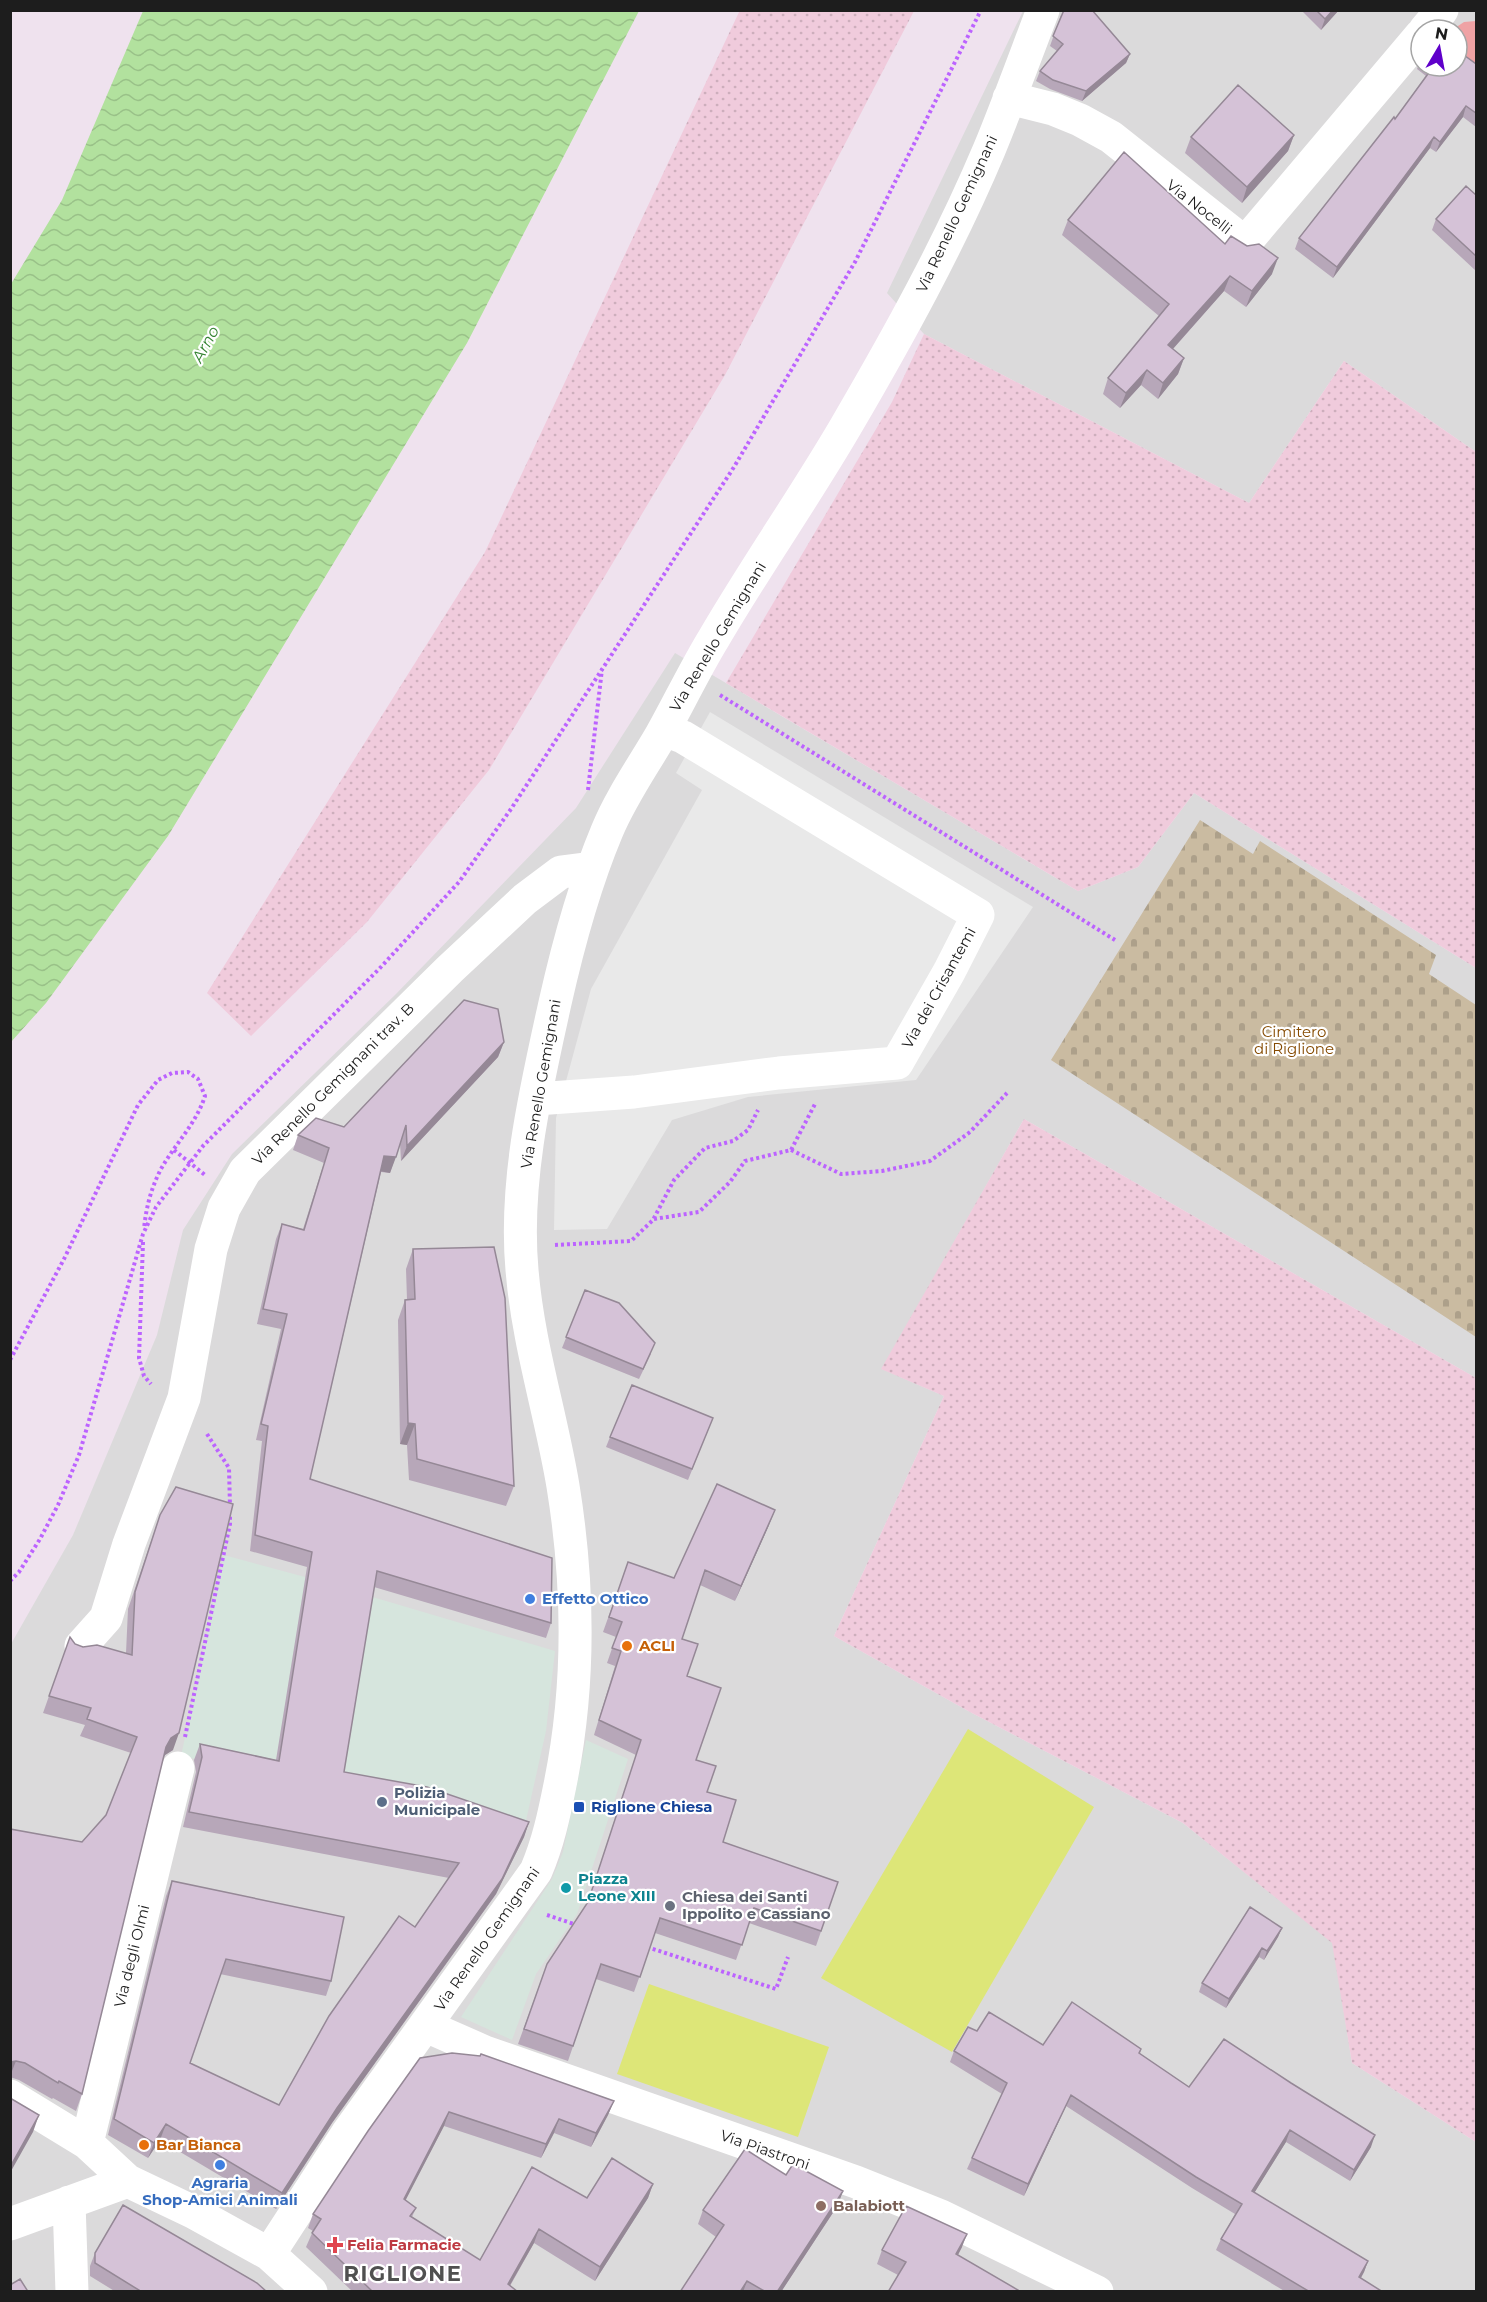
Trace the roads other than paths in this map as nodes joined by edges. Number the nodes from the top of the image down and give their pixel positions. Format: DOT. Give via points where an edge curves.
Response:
graph roads {
  1 [pos="1044,10"];
  2 [pos="1409,49"];
  3 [pos="1009,98"];
  4 [pos="663,730"];
  5 [pos="592,868"];
  6 [pos="536,1099"];
  7 [pos="81,1646"];
  8 [pos="178,1768"];
  9 [pos="426,2026"];
  10 [pos="10,2096"];
  11 [pos="87,2143"];
  12 [pos="128,2181"];
  13 [pos="69,2202"];
  14 [pos="10,2224"];
  15 [pos="269,2254"];
  16 [pos="72,2292"];
  17 [pos="311,2292"];
  18 [pos="1097,2292"];
  1 -- 3 [label="street, Via Renello Gemignani"];
  2 -- 3 [label="street, Via Nocelli" via="1245,243 1111,137 1053,109"];
  3 -- 4 [label="street, Via Renello Gemignani" via="988,153 922,291 846,427 712,640"];
  4 -- 5 [label="street, Via Renello Gemignani" via="609,825"];
  4 -- 6 [label="street, Via dei Crisantemi" via="683,737 978,915 897,1063"];
  5 -- 6 [label="street, Via Renello Gemignani" via="561,981"];
  5 -- 7 [label="street, Via Renello Gemignani trav. B" via="561,872 525,899 245,1171 224,1208 211,1249 184,1398 105,1618"];
  6 -- 9 [label="street, Via Renello Gemignani" via="525,1160 520,1248 527,1320 573,1552 573,1707 566,1758 541,1816 547,1845 536,1871"];
  8 -- 11 [label="street, Via degli Olmi"];
  9 -- 15 [label="street, Via Renello Gemignani" via="347,2134"];
  9 -- 18 [label="street, Via Piastroni" via="485,2052 856,2182 941,2216"];
  10 -- 11 [label="street"];
  11 -- 12 [label="street"];
  12 -- 13 [label="street"];
  12 -- 15 [label="street"];
  13 -- 14 [label="street"];
  13 -- 16 [label="street"];
  15 -- 17 [label="street"];
}
